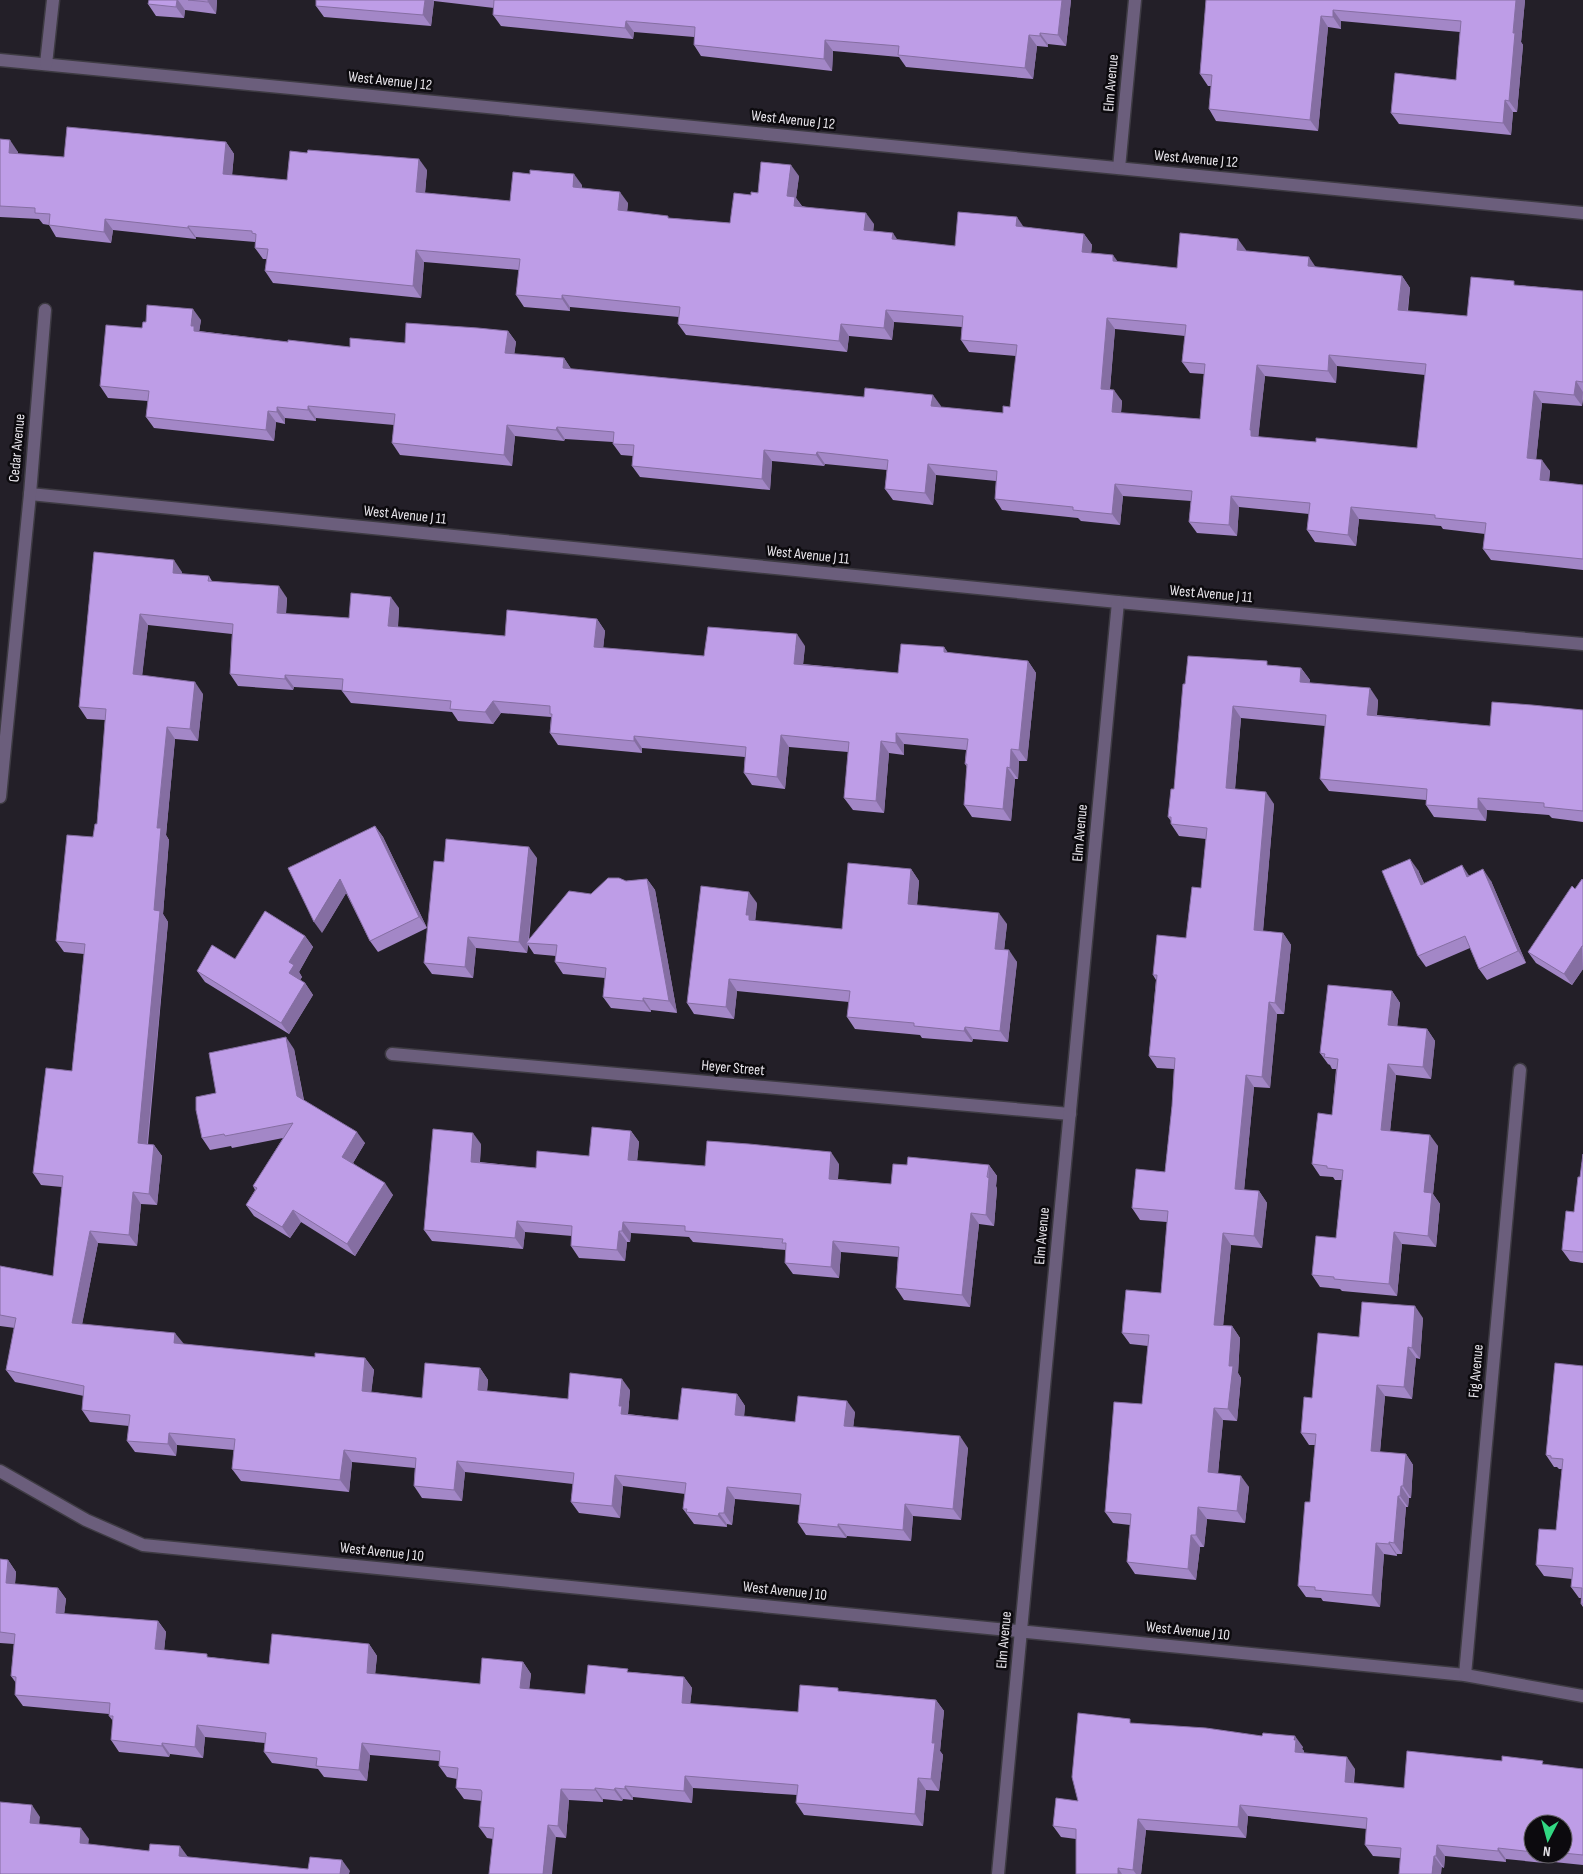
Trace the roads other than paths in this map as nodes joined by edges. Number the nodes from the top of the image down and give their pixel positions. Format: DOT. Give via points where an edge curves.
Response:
graph roads {
  1 [pos="53,0"];
  2 [pos="1134,0"];
  3 [pos="0,60"];
  4 [pos="46,64"];
  5 [pos="1119,168"];
  6 [pos="1583,213"];
  7 [pos="45,310"];
  8 [pos="30,494"];
  9 [pos="1118,602"];
  10 [pos="1583,644"];
  11 [pos="0,798"];
  12 [pos="392,1054"];
  13 [pos="1520,1070"];
  14 [pos="1070,1114"];
  15 [pos="0,1471"];
  16 [pos="1021,1630"];
  17 [pos="1465,1675"];
  18 [pos="1583,1696"];
  19 [pos="998,1874"];
  1 -- 4 [label="street"];
  2 -- 5 [label="street, Elm Avenue"];
  3 -- 4 [label="street, West Avenue J 12"];
  4 -- 5 [label="street, West Avenue J 12"];
  5 -- 6 [label="street, West Avenue J 12"];
  7 -- 8 [label="street, Cedar Avenue"];
  8 -- 9 [label="street, West Avenue J 11"];
  8 -- 11 [label="street, Cedar Avenue"];
  9 -- 10 [label="street, West Avenue J 11"];
  9 -- 14 [label="street, Elm Avenue"];
  12 -- 14 [label="street, Heyer Street"];
  13 -- 17 [label="street, Fig Avenue"];
  14 -- 16 [label="street, Elm Avenue"];
  15 -- 16 [label="street, West Avenue J 10" via="86,1520 143,1545"];
  16 -- 17 [label="street, West Avenue J 10"];
  16 -- 19 [label="street, Elm Avenue"];
  17 -- 18 [label="street, West Avenue J 10"];
}
